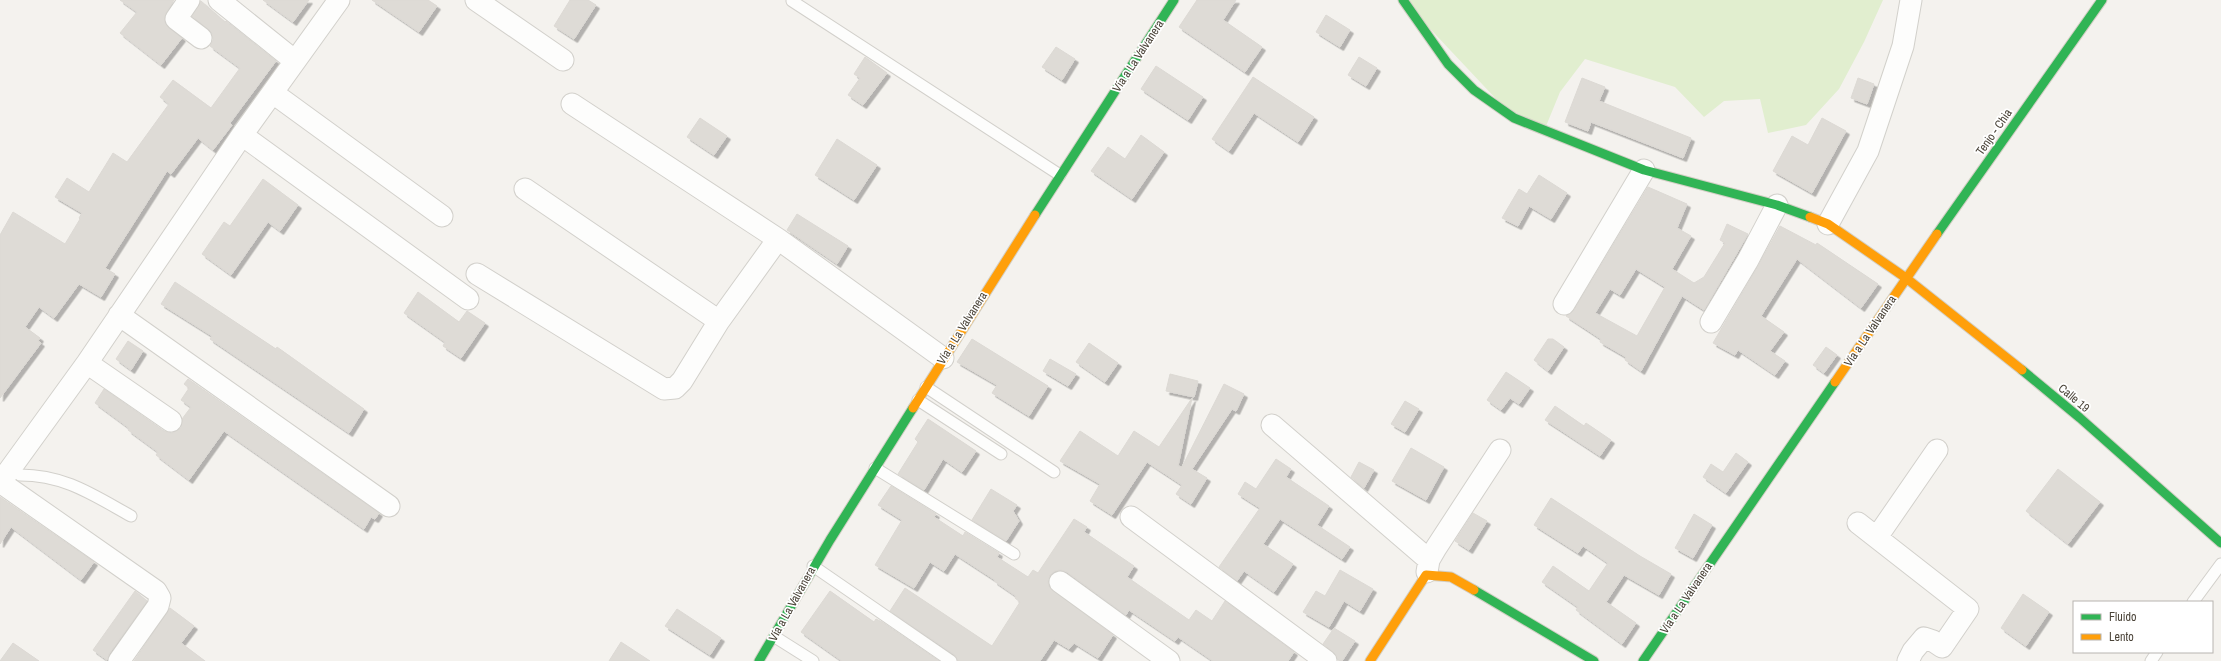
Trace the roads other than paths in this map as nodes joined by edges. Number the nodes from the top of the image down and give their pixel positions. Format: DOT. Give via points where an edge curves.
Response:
graph roads {
  1 [pos="189,0"];
  2 [pos="219,0"];
  3 [pos="339,0"];
  4 [pos="476,0"];
  5 [pos="792,0"];
  6 [pos="1174,0"];
  7 [pos="1403,0"];
  8 [pos="1911,0"];
  9 [pos="2102,0"];
  10 [pos="201,38"];
  11 [pos="564,60"];
  12 [pos="295,61"];
  13 [pos="273,93"];
  14 [pos="572,104"];
  15 [pos="242,135"];
  16 [pos="1644,170"];
  17 [pos="1060,175"];
  18 [pos="525,189"];
  19 [pos="1777,205"];
  20 [pos="442,216"];
  21 [pos="1828,224"];
  22 [pos="778,239"];
  23 [pos="477,274"];
  24 [pos="1906,278"];
  25 [pos="468,299"];
  26 [pos="1564,304"];
  27 [pos="120,315"];
  28 [pos="720,322"];
  29 [pos="1711,322"];
  30 [pos="943,358"];
  31 [pos="87,363"];
  32 [pos="926,386"];
  33 [pos="918,400"];
  34 [pos="171,421"];
  35 [pos="1272,425"];
  36 [pos="1500,450"];
  37 [pos="1937,450"];
  38 [pos="1001,454"];
  39 [pos="875,468"];
  40 [pos="1054,472"];
  41 [pos="6,479"];
  42 [pos="389,506"];
  43 [pos="131,516"];
  44 [pos="1131,516"];
  45 [pos="1858,522"];
  46 [pos="1877,537"];
  47 [pos="2221,543"];
  48 [pos="1014,554"];
  49 [pos="2221,564"];
  50 [pos="813,566"];
  51 [pos="1428,567"];
  52 [pos="1060,582"];
  53 [pos="2194,601"];
  54 [pos="775,637"];
  55 [pos="119,661"];
  56 [pos="759,661"];
  57 [pos="813,661"];
  58 [pos="951,661"];
  59 [pos="1169,661"];
  60 [pos="1326,661"];
  61 [pos="1370,661"];
  62 [pos="1594,661"];
  63 [pos="1643,661"];
  64 [pos="1908,661"];
  1 -- 10 [label="street" via="176,19"];
  2 -- 12 [label="street"];
  3 -- 12 [label="street"];
  4 -- 11 [label="street"];
  5 -- 17 [label="lane"];
  6 -- 17 [label="street, Vía a La Valvanera"];
  7 -- 16 [label="street" via="1448,64 1474,90 1514,118"];
  8 -- 21 [label="street" via="1903,46 1868,151"];
  9 -- 24 [label="street, Tenjo - Chia"];
  12 -- 13 [label="street"];
  13 -- 15 [label="street"];
  13 -- 20 [label="street"];
  14 -- 22 [label="street"];
  15 -- 25 [label="street"];
  15 -- 27 [label="street"];
  16 -- 19 [label="street"];
  16 -- 26 [label="street"];
  17 -- 30 [label="street, Vía a La Valvanera"];
  18 -- 28 [label="street"];
  19 -- 21 [label="street"];
  19 -- 29 [label="street"];
  21 -- 24 [label="street"];
  22 -- 28 [label="street"];
  22 -- 30 [label="street"];
  23 -- 28 [label="street" via="664,389 675,388 682,381"];
  24 -- 47 [label="street, Calle 19" via="2074,413"];
  24 -- 63 [label="street, Vía a La Valvanera"];
  27 -- 31 [label="street"];
  27 -- 42 [label="street"];
  30 -- 32 [label="street, Vía a La Valvanera"];
  31 -- 34 [label="street"];
  31 -- 41 [label="street"];
  32 -- 33 [label="street, Vía a La Valvanera"];
  32 -- 40 [label="lane"];
  33 -- 38 [label="lane"];
  33 -- 39 [label="street, Vía a La Valvanera"];
  35 -- 51 [label="street"];
  36 -- 51 [label="street"];
  37 -- 46 [label="street"];
  39 -- 48 [label="lane"];
  39 -- 50 [label="street, Vía a La Valvanera"];
  41 -- 43 [label="lane" via="39,475 70,483"];
  41 -- 55 [label="street" via="156,591 160,598 158,606"];
  44 -- 60 [label="street"];
  45 -- 46 [label="street"];
  46 -- 64 [label="street" via="1968,610 1942,647 1924,638"];
  49 -- 53 [label="lane"];
  50 -- 54 [label="street, Vía a La Valvanera"];
  50 -- 58 [label="lane"];
  51 -- 61 [label="street"];
  51 -- 62 [label="street" via="1450,577"];
  52 -- 59 [label="street"];
  54 -- 56 [label="street, Vía a La Valvanera"];
  54 -- 57 [label="lane"];
}
